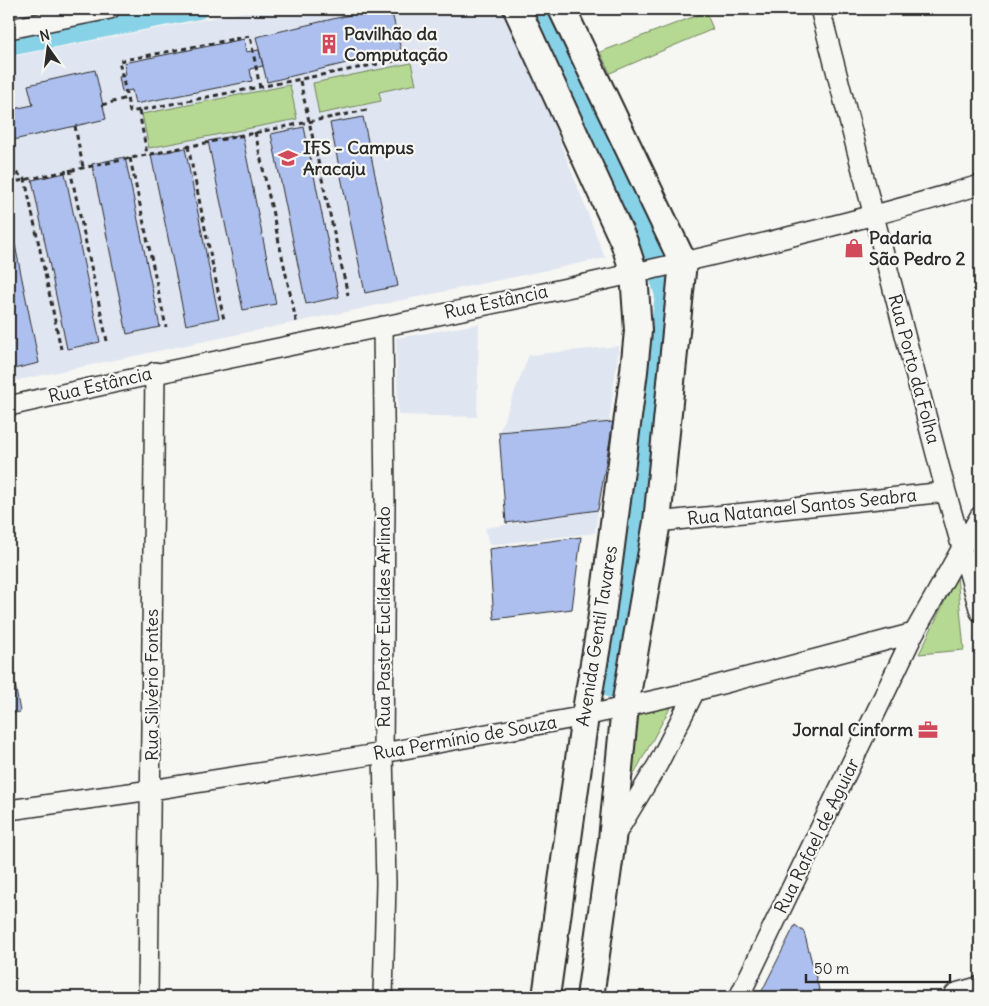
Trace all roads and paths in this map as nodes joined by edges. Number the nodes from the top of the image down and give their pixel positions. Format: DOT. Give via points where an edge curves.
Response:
graph roads {
  1 [pos="110,9"];
  2 [pos="517,9"];
  3 [pos="562,9"];
  4 [pos="820,9"];
  5 [pos="9,29"];
  6 [pos="394,62"];
  7 [pos="300,81"];
  8 [pos="260,88"];
  9 [pos="127,98"];
  10 [pos="102,105"];
  11 [pos="367,110"];
  12 [pos="139,111"];
  13 [pos="309,122"];
  14 [pos="75,126"];
  15 [pos="255,132"];
  16 [pos="188,146"];
  17 [pos="147,154"];
  18 [pos="130,158"];
  19 [pos="83,167"];
  20 [pos="9,168"];
  21 [pos="70,169"];
  22 [pos="25,179"];
  23 [pos="9,183"];
  24 [pos="980,185"];
  25 [pos="875,215"];
  26 [pos="680,263"];
  27 [pos="637,273"];
  28 [pos="348,295"];
  29 [pos="224,320"];
  30 [pos="383,326"];
  31 [pos="166,327"];
  32 [pos="107,341"];
  33 [pos="301,343"];
  34 [pos="61,349"];
  35 [pos="155,372"];
  36 [pos="9,406"];
  37 [pos="946,492"];
  38 [pos="980,516"];
  39 [pos="657,522"];
  40 [pos="962,547"];
  41 [pos="980,612"];
  42 [pos="914,633"];
  43 [pos="695,691"];
  44 [pos="622,707"];
  45 [pos="588,716"];
  46 [pos="383,753"];
  47 [pos="152,790"];
  48 [pos="9,810"];
  49 [pos="612,840"];
  50 [pos="980,991"];
  51 [pos="148,997"];
  52 [pos="383,997"];
  53 [pos="546,997"];
  54 [pos="590,997"];
  55 [pos="740,997"];
  56 [pos="958,997"];
  1 -- 5 [label="street"];
  2 -- 27 [label="main road, Avenida Gentil Tavares"];
  3 -- 26 [label="main road"];
  4 -- 25 [label="street, Rua Porto da Folha"];
  6 -- 7 [label="path"];
  7 -- 8 [label="path"];
  7 -- 13 [label="path"];
  8 -- 9 [label="path" via="250,36 120,61"];
  8 -- 12 [label="path"];
  9 -- 10 [label="path"];
  9 -- 12 [label="path" via="130,112"];
  11 -- 13 [label="path"];
  12 -- 17 [label="path"];
  13 -- 15 [label="path"];
  13 -- 28 [label="path"];
  14 -- 19 [label="path"];
  15 -- 16 [label="path"];
  15 -- 33 [label="path"];
  16 -- 17 [label="path"];
  16 -- 29 [label="path"];
  17 -- 18 [label="path"];
  18 -- 19 [label="path"];
  18 -- 31 [label="path"];
  19 -- 21 [label="path"];
  20 -- 22 [label="path"];
  21 -- 22 [label="path"];
  21 -- 32 [label="path"];
  22 -- 23 [label="path"];
  22 -- 34 [label="path"];
  24 -- 25 [label="street, Rua Estância"];
  25 -- 26 [label="street, Rua Estância"];
  25 -- 37 [label="street, Rua Porto da Folha"];
  26 -- 27 [label="street, Rua Estância"];
  26 -- 39 [label="main road"];
  27 -- 30 [label="street, Rua Estância"];
  27 -- 45 [label="main road, Avenida Gentil Tavares" via="638,331 634,372"];
  30 -- 33 [label="street, Rua Estância"];
  30 -- 46 [label="street, Rua Pastor Euclídes Arlindo"];
  33 -- 35 [label="street, Rua Estância"];
  35 -- 36 [label="street, Rua Estância"];
  35 -- 47 [label="street, Rua Silvério Fontes"];
  37 -- 39 [label="street, Rua Natanael Santos Seabra"];
  37 -- 40 [label="street, Rua Porto da Folha"];
  38 -- 40 [label="street, Rua Rafael de Aguiar"];
  39 -- 44 [label="main road"];
  40 -- 41 [label="street, Rua Porto da Folha"];
  40 -- 42 [label="street, Rua Rafael de Aguiar"];
  42 -- 43 [label="street, Rua Permínio de Souza"];
  42 -- 55 [label="street, Rua Rafael de Aguiar"];
  43 -- 44 [label="street, Rua Permínio de Souza"];
  43 -- 49 [label="street" via="658,764"];
  44 -- 45 [label="street, Rua Permínio de Souza"];
  44 -- 49 [label="main road"];
  45 -- 46 [label="street, Rua Permínio de Souza"];
  45 -- 53 [label="main road, Avenida Gentil Tavares"];
  46 -- 47 [label="street, Rua Permínio de Souza"];
  46 -- 52 [label="street, Rua Pastor Euclídes Arlindo" via="386,883"];
  47 -- 48 [label="street, Rua Permínio de Souza"];
  47 -- 51 [label="street, Rua Silvério Fontes"];
  49 -- 54 [label="main road"];
  50 -- 56 [label="main road"];
}
